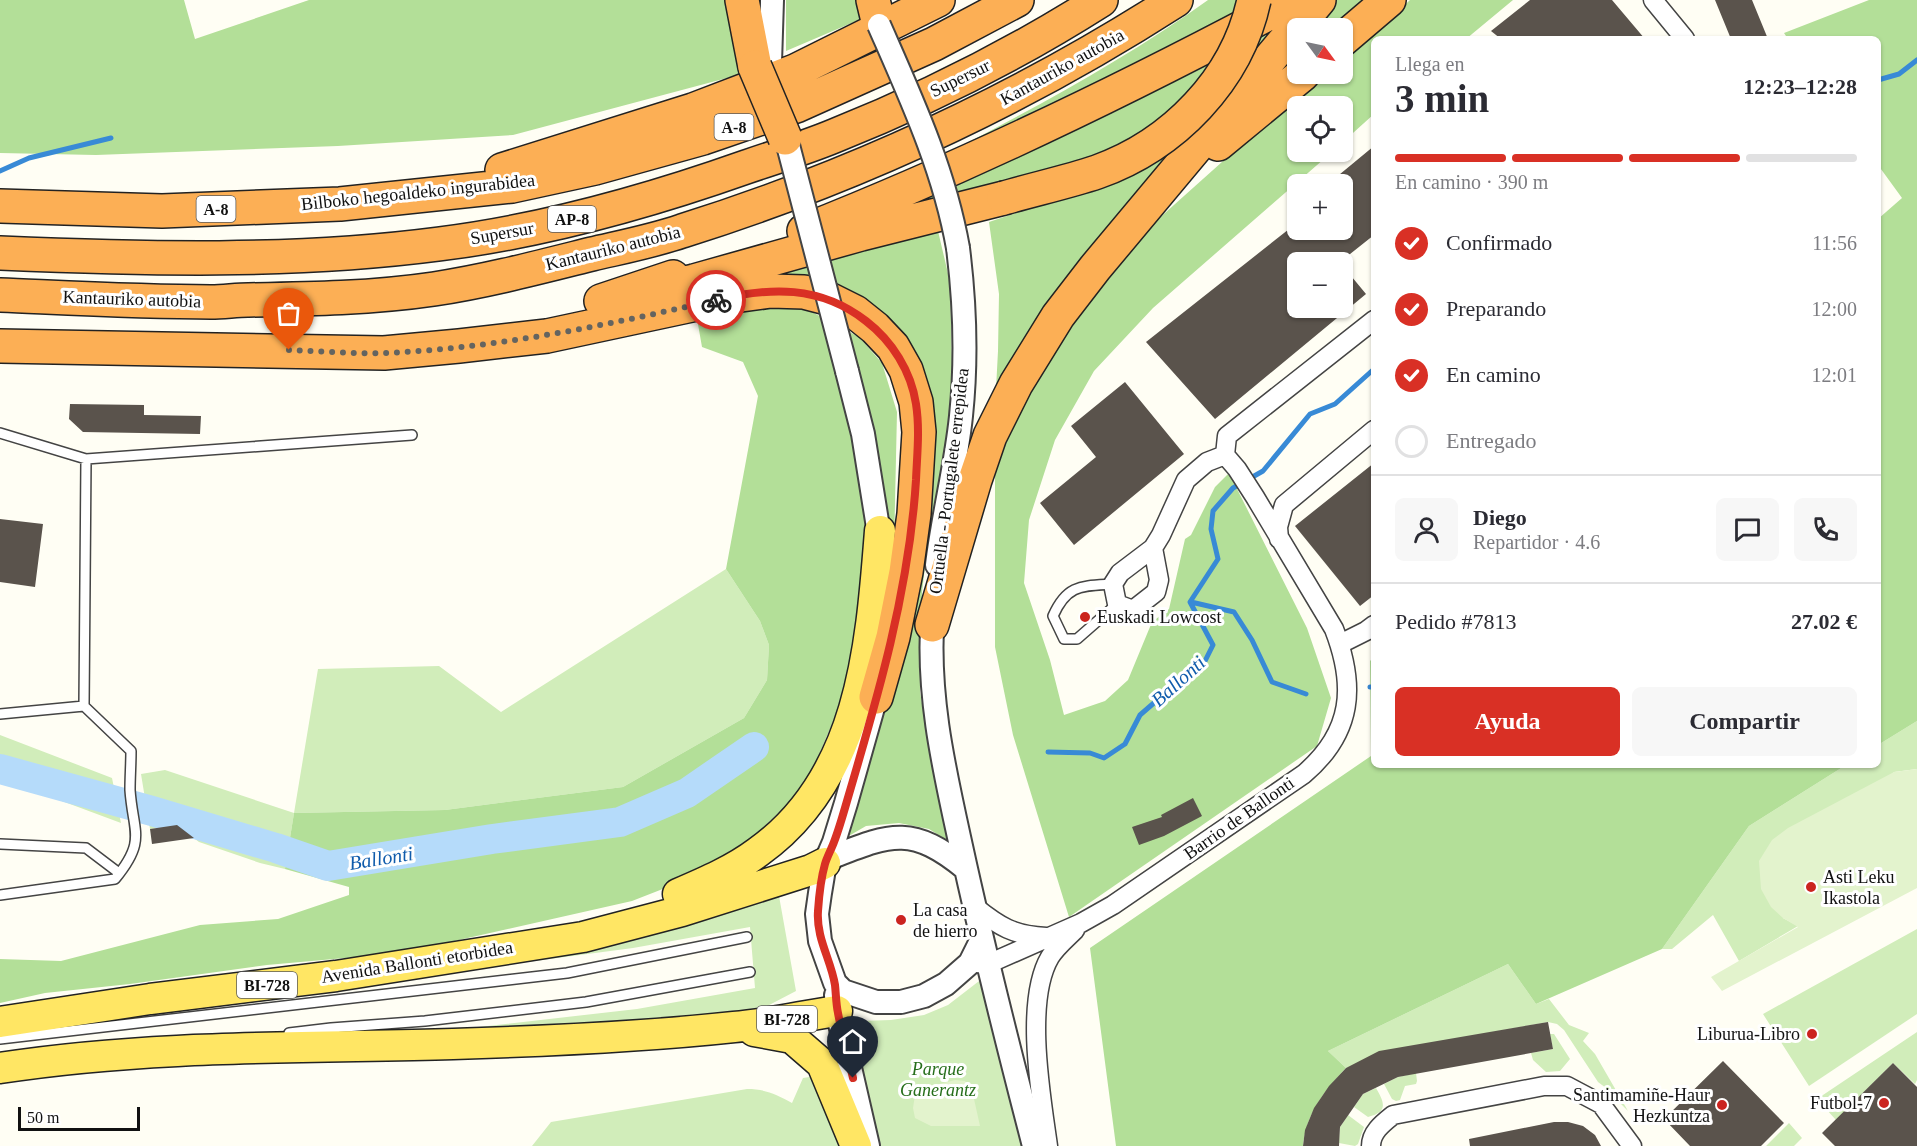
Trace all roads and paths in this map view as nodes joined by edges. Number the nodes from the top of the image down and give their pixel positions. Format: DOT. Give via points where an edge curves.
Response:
graph roads {
  1 [pos="742,0"];
  2 [pos="772,0"];
  3 [pos="938,0"];
  4 [pos="1017,0"];
  5 [pos="1101,0"];
  6 [pos="1176,0"];
  7 [pos="1254,0"];
  8 [pos="1389,0"];
  9 [pos="1653,0"];
  10 [pos="1305,1"];
  11 [pos="874,10"];
  12 [pos="1353,31"];
  13 [pos="1683,36"];
  14 [pos="763,65"];
  15 [pos="1291,84"];
  16 [pos="785,138"];
  17 [pos="431,194"];
  18 [pos="0,206"];
  19 [pos="1145,209"];
  20 [pos="0,253"];
  21 [pos="0,295"];
  22 [pos="601,301"];
  23 [pos="1371,322"];
  24 [pos="0,346"];
  25 [pos="266,349"];
  26 [pos="1371,432"];
  27 [pos="0,433"];
  28 [pos="412,435"];
  29 [pos="1225,455"];
  30 [pos="86,459"];
  31 [pos="1295,495"];
  32 [pos="1255,497"];
  33 [pos="880,531"];
  34 [pos="1279,539"];
  35 [pos="1153,548"];
  36 [pos="1113,584"];
  37 [pos="1117,604"];
  38 [pos="932,625"];
  39 [pos="1371,628"];
  40 [pos="1340,644"];
  41 [pos="876,697"];
  42 [pos="84,706"];
  43 [pos="0,714"];
  44 [pos="0,844"];
  45 [pos="826,861"];
  46 [pos="966,869"];
  47 [pos="119,873"];
  48 [pos="0,896"];
  49 [pos="975,907"];
  50 [pos="1081,923"];
  51 [pos="747,937"];
  52 [pos="1050,937"];
  53 [pos="532,944"];
  54 [pos="979,963"];
  55 [pos="750,972"];
  56 [pos="836,997"];
  57 [pos="0,1022"];
  58 [pos="736,1027"];
  59 [pos="274,1036"];
  60 [pos="262,1037"];
  61 [pos="0,1038"];
  62 [pos="147,1053"];
  63 [pos="0,1068"];
  64 [pos="856,1146"];
  65 [pos="868,1146"];
  66 [pos="1035,1146"];
  67 [pos="1048,1146"];
  68 [pos="1371,1146"];
  69 [pos="1632,1146"];
  1 -- 14 [label="highway"];
  2 -- 14 [label="street"];
  3 -- 17 [label="highway" via="795,71 744,91"];
  4 -- 17 [label="highway, Bilboko hegoaldeko ingurabidea / A-8" via="830,92 704,138 512,186"];
  5 -- 20 [label="highway, Supersur / AP-8" via="969,76 833,136 667,195 537,228 439,244 288,257 169,259"];
  6 -- 21 [label="highway, Kantauriko autobia" via="1094,51 988,109 915,143 786,197 599,253 435,289 345,297 215,302"];
  7 -- 22 [label="highway, bridge" via="1237,49 1218,84 1190,114 1132,156 1097,171 1004,198 694,281"];
  8 -- 12 [label="highway"];
  9 -- 13 [label="street"];
  10 -- 19 [label="highway"];
  10 -- 22 [label="highway" via="1024,137 874,202 793,235"];
  11 -- 38 [label="street, Ortuella - Portugalete errepidea, bridge" via="937,163 958,248 965,372 938,554"];
  14 -- 16 [label="highway, bridge"];
  15 -- 19 [label="highway" via="1194,163"];
  16 -- 33 [label="street, bridge" via="863,434"];
  17 -- 18 [label="highway, Bilboko hegoaldeko ingurabidea / A-8" via="340,204 162,211"];
  19 -- 38 [label="highway" via="1058,316 1011,394 978,469"];
  22 -- 25 [label="highway" via="472,327"];
  23 -- 29 [label="street" via="1227,436"];
  24 -- 25 [label="highway"];
  25 -- 41 [label="highway" via="384,353 459,346 546,336 771,291 804,292 855,312 893,347 906,370 916,402 919,432 906,572"];
  26 -- 31 [label="street"];
  27 -- 30 [label="lane"];
  28 -- 30 [label="lane"];
  29 -- 32 [label="street, Barrio de Ballonti"];
  29 -- 35 [label="street" via="1207,462 1186,480"];
  30 -- 42 [label="lane"];
  31 -- 32 [label="street" via="1271,502"];
  31 -- 34 [label="street" via="1284,505 1280,516"];
  32 -- 34 [label="street, Barrio de Ballonti"];
  33 -- 41 [label="street" via="885,588"];
  33 -- 53 [label="main road" via="869,642 858,696 844,741 823,781 797,817 759,851 714,879 657,903"];
  34 -- 40 [label="street, Barrio de Ballonti"];
  35 -- 36 [label="street" via="1120,573"];
  35 -- 37 [label="street" via="1160,580 1156,592 1132,610"];
  36 -- 37 [label="street"];
  36 -- 37 [label="lane" via="1079,587 1060,599 1053,616 1064,639 1077,639"];
  38 -- 46 [label="street, Ortuella - Portugalete errepidea" via="932,685 938,742"];
  39 -- 40 [label="street"];
  40 -- 50 [label="street, Barrio de Ballonti" via="1348,681 1344,716 1321,759 1144,884"];
  41 -- 45 [label="street"];
  42 -- 43 [label="lane"];
  42 -- 47 [label="lane" via="131,751 130,789 137,837 130,859"];
  44 -- 47 [label="lane" via="86,848"];
  45 -- 46 [label="street" via="867,843 897,837 932,845"];
  45 -- 53 [label="main road, Avenida Ballonti etorbidea / BI-728" via="811,870 682,911 584,937"];
  45 -- 56 [label="street" via="817,914 820,941"];
  46 -- 49 [label="street"];
  47 -- 48 [label="lane" via="115,879"];
  49 -- 52 [label="street" via="1005,929 1024,936"];
  49 -- 54 [label="street" via="982,939"];
  50 -- 52 [label="street, Barrio de Ballonti"];
  50 -- 67 [label="street" via="1050,957 1038,990 1036,1049"];
  51 -- 61 [label="lane, Avenida Ballonti etorbidea" via="567,973"];
  52 -- 54 [label="street, Barrio de Ballonti"];
  53 -- 57 [label="main road, Avenida Ballonti etorbidea / BI-728"];
  54 -- 56 [label="street" via="924,996 901,1002"];
  54 -- 66 [label="street"];
  55 -- 59 [label="lane" via="586,1002"];
  56 -- 58 [label="main road, BI-728"];
  56 -- 65 [label="street"];
  58 -- 62 [label="main road, BI-728" via="543,1040"];
  58 -- 64 [label="main road" via="792,1038 822,1064"];
  60 -- 62 [label="lane"];
  62 -- 63 [label="main road, BI-728"];
  68 -- 69 [label="street" via="1380,1126 1393,1115 1544,1086 1567,1086 1602,1104"];
}
